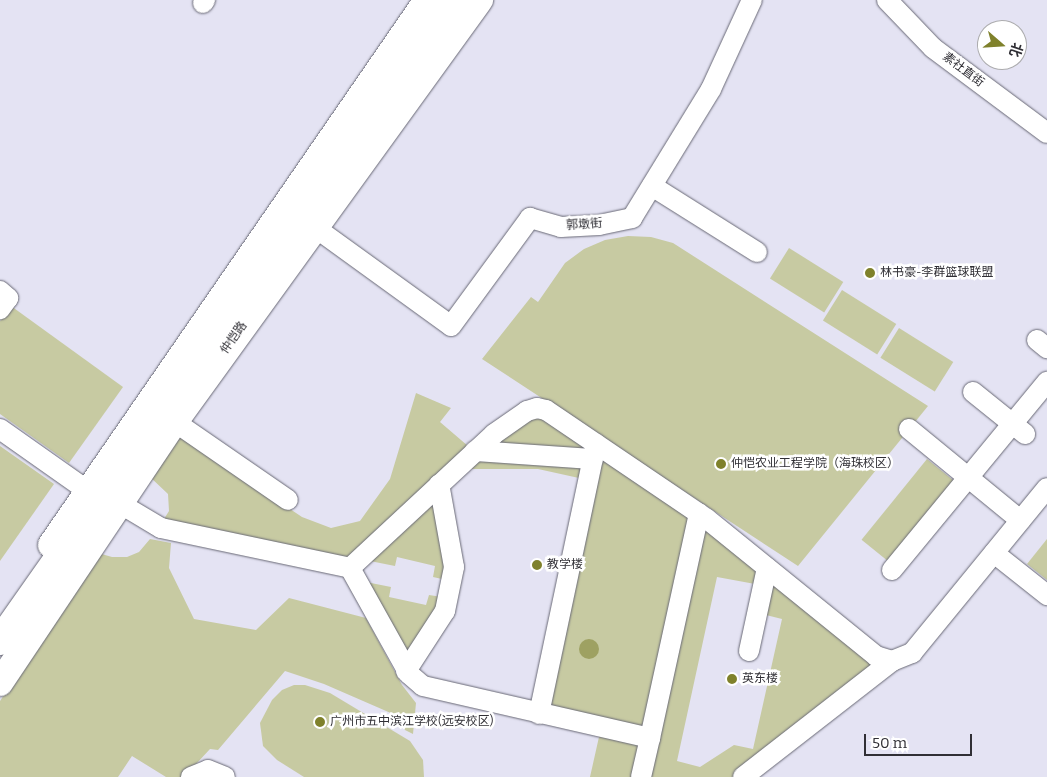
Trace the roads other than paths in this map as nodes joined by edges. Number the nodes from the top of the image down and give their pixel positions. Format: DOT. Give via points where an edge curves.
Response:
graph roads {
  1 [pos="427,0"];
  2 [pos="451,0"];
  3 [pos="480,0"];
  4 [pos="752,0"];
  5 [pos="887,0"];
  6 [pos="1047,133"];
  7 [pos="652,186"];
  8 [pos="313,226"];
  9 [pos="757,252"];
  10 [pos="0,291"];
  11 [pos="0,309"];
  12 [pos="1047,382"];
  13 [pos="973,392"];
  14 [pos="175,422"];
  15 [pos="0,429"];
  16 [pos="909,429"];
  17 [pos="1019,429"];
  18 [pos="475,451"];
  19 [pos="594,452"];
  20 [pos="968,478"];
  21 [pos="439,484"];
  22 [pos="1047,488"];
  23 [pos="88,491"];
  24 [pos="288,500"];
  25 [pos="119,503"];
  26 [pos="698,513"];
  27 [pos="1020,520"];
  28 [pos="994,552"];
  29 [pos="350,568"];
  30 [pos="767,568"];
  31 [pos="892,570"];
  32 [pos="32,594"];
  33 [pos="1047,595"];
  34 [pos="0,619"];
  35 [pos="0,641"];
  36 [pos="0,648"];
  37 [pos="749,651"];
  38 [pos="892,661"];
  39 [pos="406,671"];
  40 [pos="0,683"];
  41 [pos="539,714"];
  42 [pos="650,738"];
  43 [pos="191,777"];
  44 [pos="225,777"];
  45 [pos="641,777"];
  46 [pos="743,777"];
  1 -- 23 [label="main road"];
  2 -- 32 [label="highway"];
  3 -- 8 [label="main road, 仲恺路"];
  4 -- 7 [label="street, 郭墩街" via="711,89"];
  5 -- 6 [label="street, 素社直街" via="933,48"];
  7 -- 8 [label="street, 郭墩街" via="632,218 599,225 561,227 530,218 451,326"];
  7 -- 9 [label="street"];
  8 -- 14 [label="main road, 仲恺路"];
  10 -- 11 [label="street" via="8,298"];
  12 -- 17 [label="street"];
  13 -- 17 [label="street"];
  14 -- 24 [label="street"];
  14 -- 25 [label="main road, 仲恺路"];
  15 -- 23 [label="street"];
  16 -- 20 [label="street"];
  17 -- 20 [label="street"];
  18 -- 19 [label="street"];
  18 -- 19 [label="street" via="514,420 538,408 546,410"];
  18 -- 21 [label="street"];
  19 -- 26 [label="street"];
  19 -- 41 [label="street"];
  20 -- 27 [label="street"];
  20 -- 31 [label="street"];
  21 -- 29 [label="street"];
  21 -- 39 [label="street" via="454,567 445,612"];
  22 -- 27 [label="street"];
  23 -- 34 [label="main road"];
  25 -- 29 [label="street" via="162,528"];
  25 -- 40 [label="main road, 仲恺路"];
  26 -- 30 [label="street"];
  26 -- 42 [label="street"];
  27 -- 28 [label="street"];
  28 -- 33 [label="street"];
  28 -- 38 [label="street" via="912,653"];
  29 -- 39 [label="street"];
  30 -- 37 [label="street"];
  30 -- 38 [label="street" via="876,656"];
  32 -- 35 [label="highway"];
  32 -- 36 [label="highway"];
  38 -- 46 [label="street"];
  39 -- 41 [label="street" via="416,682 432,689"];
  41 -- 42 [label="street"];
  42 -- 45 [label="street"];
  43 -- 44 [label="street" via="208,770"];
}
